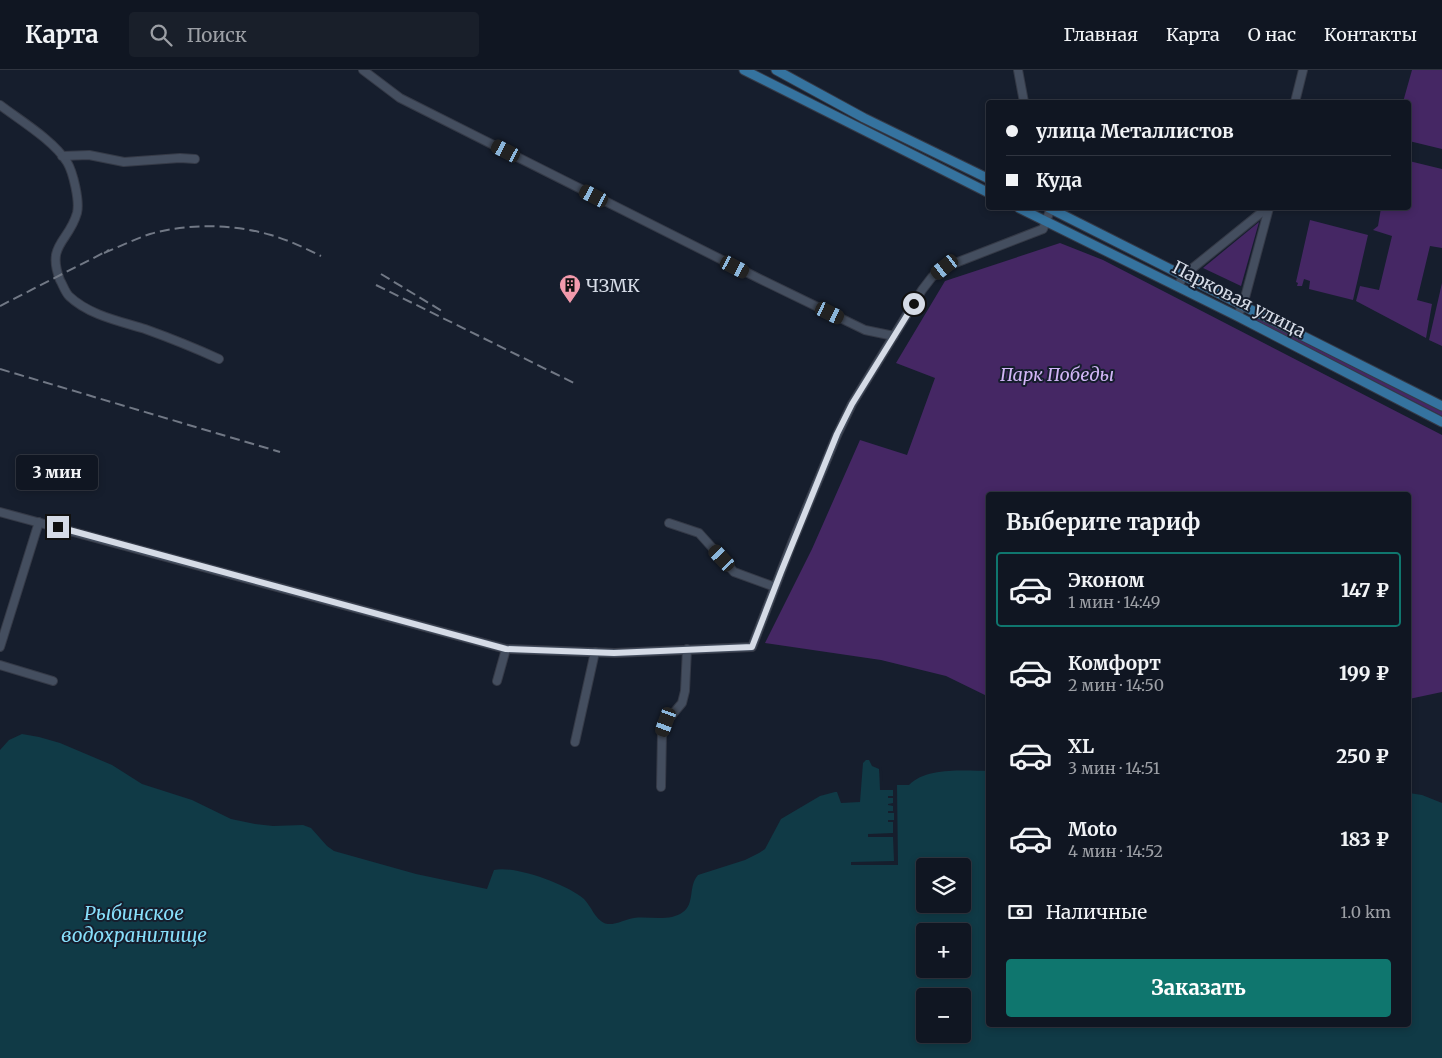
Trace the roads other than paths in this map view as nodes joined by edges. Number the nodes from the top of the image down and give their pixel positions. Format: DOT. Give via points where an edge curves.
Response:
graph roads {
  1 [pos="363,70"];
  2 [pos="744,70"];
  3 [pos="776,70"];
  4 [pos="1018,70"];
  5 [pos="1303,70"];
  6 [pos="1024,100"];
  7 [pos="1296,100"];
  8 [pos="0,106"];
  9 [pos="62,156"];
  10 [pos="195,159"];
  11 [pos="986,177"];
  12 [pos="986,191"];
  13 [pos="1023,210"];
  14 [pos="1050,210"];
  15 [pos="1055,210"];
  16 [pos="1265,210"];
  17 [pos="1267,210"];
  18 [pos="1047,222"];
  19 [pos="1184,275"];
  20 [pos="1178,286"];
  21 [pos="1243,305"];
  22 [pos="1237,316"];
  23 [pos="894,336"];
  24 [pos="219,358"];
  25 [pos="1442,406"];
  26 [pos="1442,422"];
  27 [pos="0,512"];
  28 [pos="39,522"];
  29 [pos="669,523"];
  30 [pos="775,586"];
  31 [pos="0,647"];
  32 [pos="506,649"];
  33 [pos="687,649"];
  34 [pos="595,652"];
  35 [pos="0,665"];
  36 [pos="53,681"];
  37 [pos="496,681"];
  38 [pos="575,742"];
  39 [pos="661,787"];
  1 -- 23 [label="street" via="400,98 760,279 865,330"];
  2 -- 12 [label="main road"];
  3 -- 11 [label="main road" via="864,118"];
  4 -- 6 [label="street"];
  5 -- 7 [label="street"];
  8 -- 9 [label="street" via="55,147"];
  9 -- 10 [label="street" via="96,156 124,162"];
  9 -- 24 [label="street" via="68,163 76,190 77,211 55,258 67,295 84,309"];
  13 -- 18 [label="main road, Парковая улица"];
  14 -- 18 [label="street"];
  15 -- 19 [label="main road, Парковая улица"];
  16 -- 19 [label="street"];
  17 -- 21 [label="street"];
  18 -- 20 [label="main road, Парковая улица"];
  18 -- 23 [label="street" via="1043,229 945,267 932,277"];
  19 -- 20 [label="street"];
  19 -- 21 [label="main road, Парковая улица"];
  20 -- 22 [label="main road, Парковая улица"];
  21 -- 22 [label="street"];
  21 -- 25 [label="main road, Парковая улица"];
  22 -- 26 [label="main road, Парковая улица"];
  23 -- 30 [label="street" via="837,434"];
  27 -- 28 [label="street"];
  28 -- 31 [label="street"];
  28 -- 32 [label="street"];
  29 -- 30 [label="street" via="699,533 734,572"];
  30 -- 33 [label="street" via="752,647"];
  32 -- 34 [label="street"];
  32 -- 37 [label="street"];
  33 -- 34 [label="street"];
  33 -- 39 [label="street" via="682,703 666,722 662,733"];
  34 -- 38 [label="street"];
  35 -- 36 [label="street"];
}
